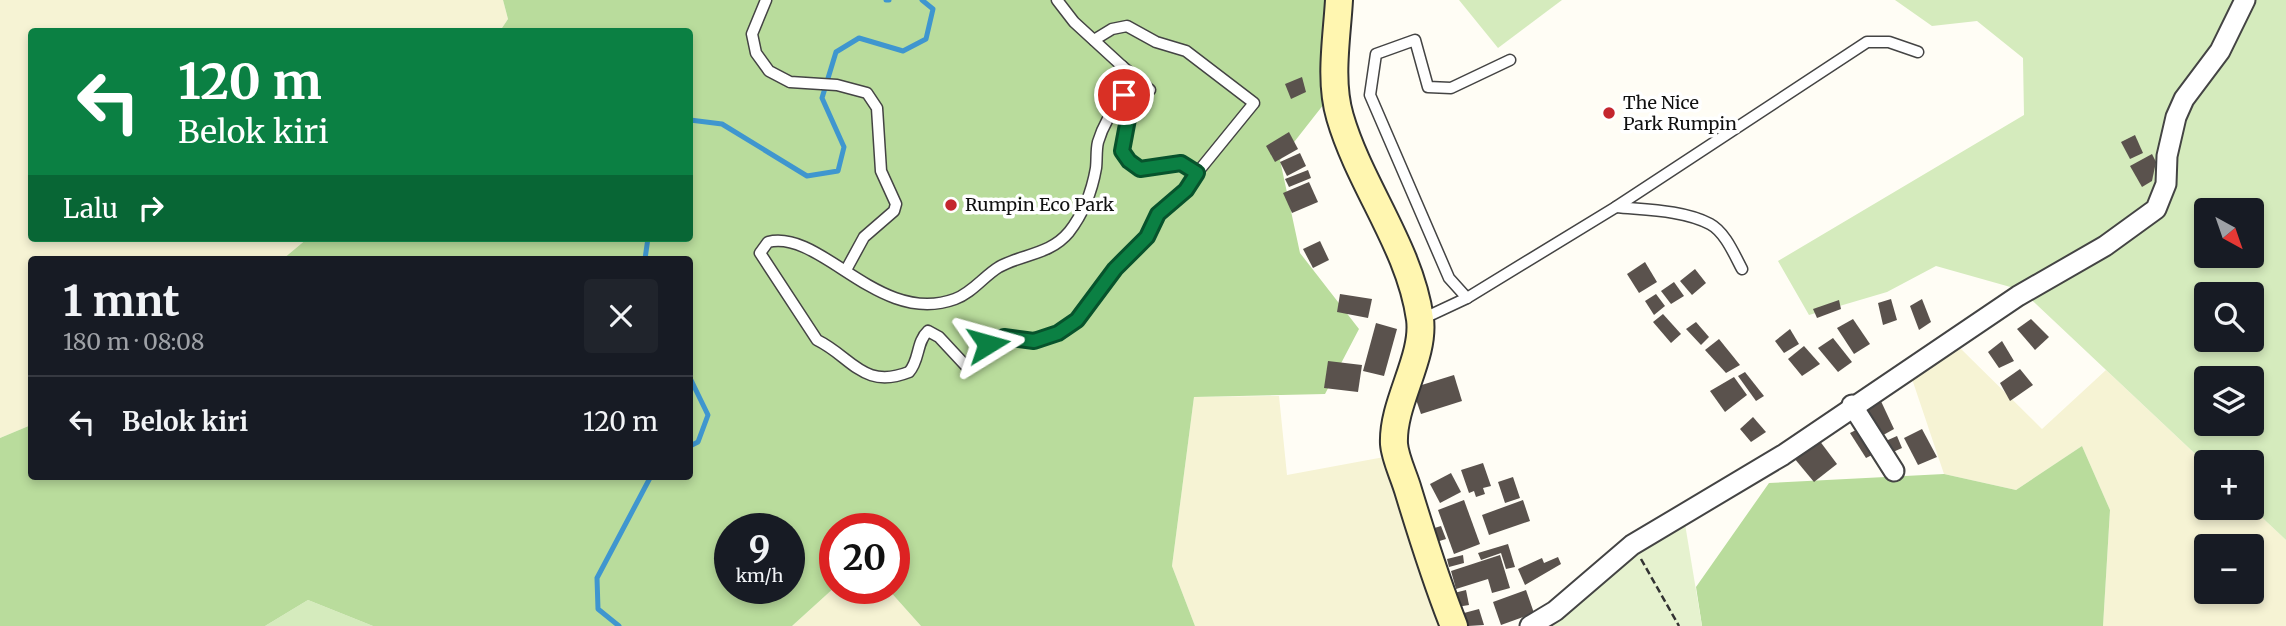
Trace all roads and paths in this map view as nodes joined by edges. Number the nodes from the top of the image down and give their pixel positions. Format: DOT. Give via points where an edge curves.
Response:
graph roads {
  1 [pos="766,0"];
  2 [pos="1057,0"];
  3 [pos="1339,0"];
  4 [pos="2245,0"];
  5 [pos="1094,40"];
  6 [pos="1918,52"];
  7 [pos="1510,60"];
  8 [pos="1122,66"];
  9 [pos="1150,90"];
  10 [pos="1124,95"];
  11 [pos="1197,173"];
  12 [pos="1616,207"];
  13 [pos="1742,269"];
  14 [pos="846,270"];
  15 [pos="1467,298"];
  16 [pos="1420,321"];
  17 [pos="1852,405"];
  18 [pos="1894,471"];
  19 [pos="1632,545"];
  20 [pos="1454,626"];
  21 [pos="1530,626"];
  22 [pos="1679,626"];
  1 -- 14 [label="lane" via="752,34 756,53 769,71 790,82 816,82 867,93 877,108 881,171 896,204 864,237"];
  2 -- 5 [label="lane"];
  3 -- 16 [label="main road" via="1335,91 1339,115 1412,283"];
  4 -- 17 [label="street" via="2220,51 2176,117 2166,184 2156,209"];
  5 -- 8 [label="lane"];
  5 -- 11 [label="lane" via="1126,26 1186,51 1254,103"];
  6 -- 12 [label="lane" via="1889,42 1867,41"];
  7 -- 15 [label="lane" via="1451,88 1428,87 1415,40 1376,54 1370,95 1449,278"];
  8 -- 9 [label="lane"];
  8 -- 10 [label="lane"];
  10 -- 11 [label="lane" via="1128,119 1122,151 1129,161 1140,169 1181,163"];
  10 -- 14 [label="lane" via="1097,144 1093,183 1082,212 1056,244 999,267 957,298 940,302 895,298 870,289"];
  11 -- 14 [label="lane" via="1186,190 1158,214 1147,237 1115,269 1077,320 1034,341 1004,337 988,344 972,364 961,363 928,331 909,372 867,376 858,372 817,340 760,253 768,242 786,240"];
  12 -- 13 [label="lane" via="1674,213 1712,224"];
  12 -- 15 [label="lane"];
  15 -- 16 [label="lane"];
  16 -- 20 [label="main road" via="1394,444"];
  17 -- 18 [label="street"];
  17 -- 19 [label="street" via="1783,455"];
  19 -- 21 [label="street" via="1555,611"];
  19 -- 22 [label="path"];
}
